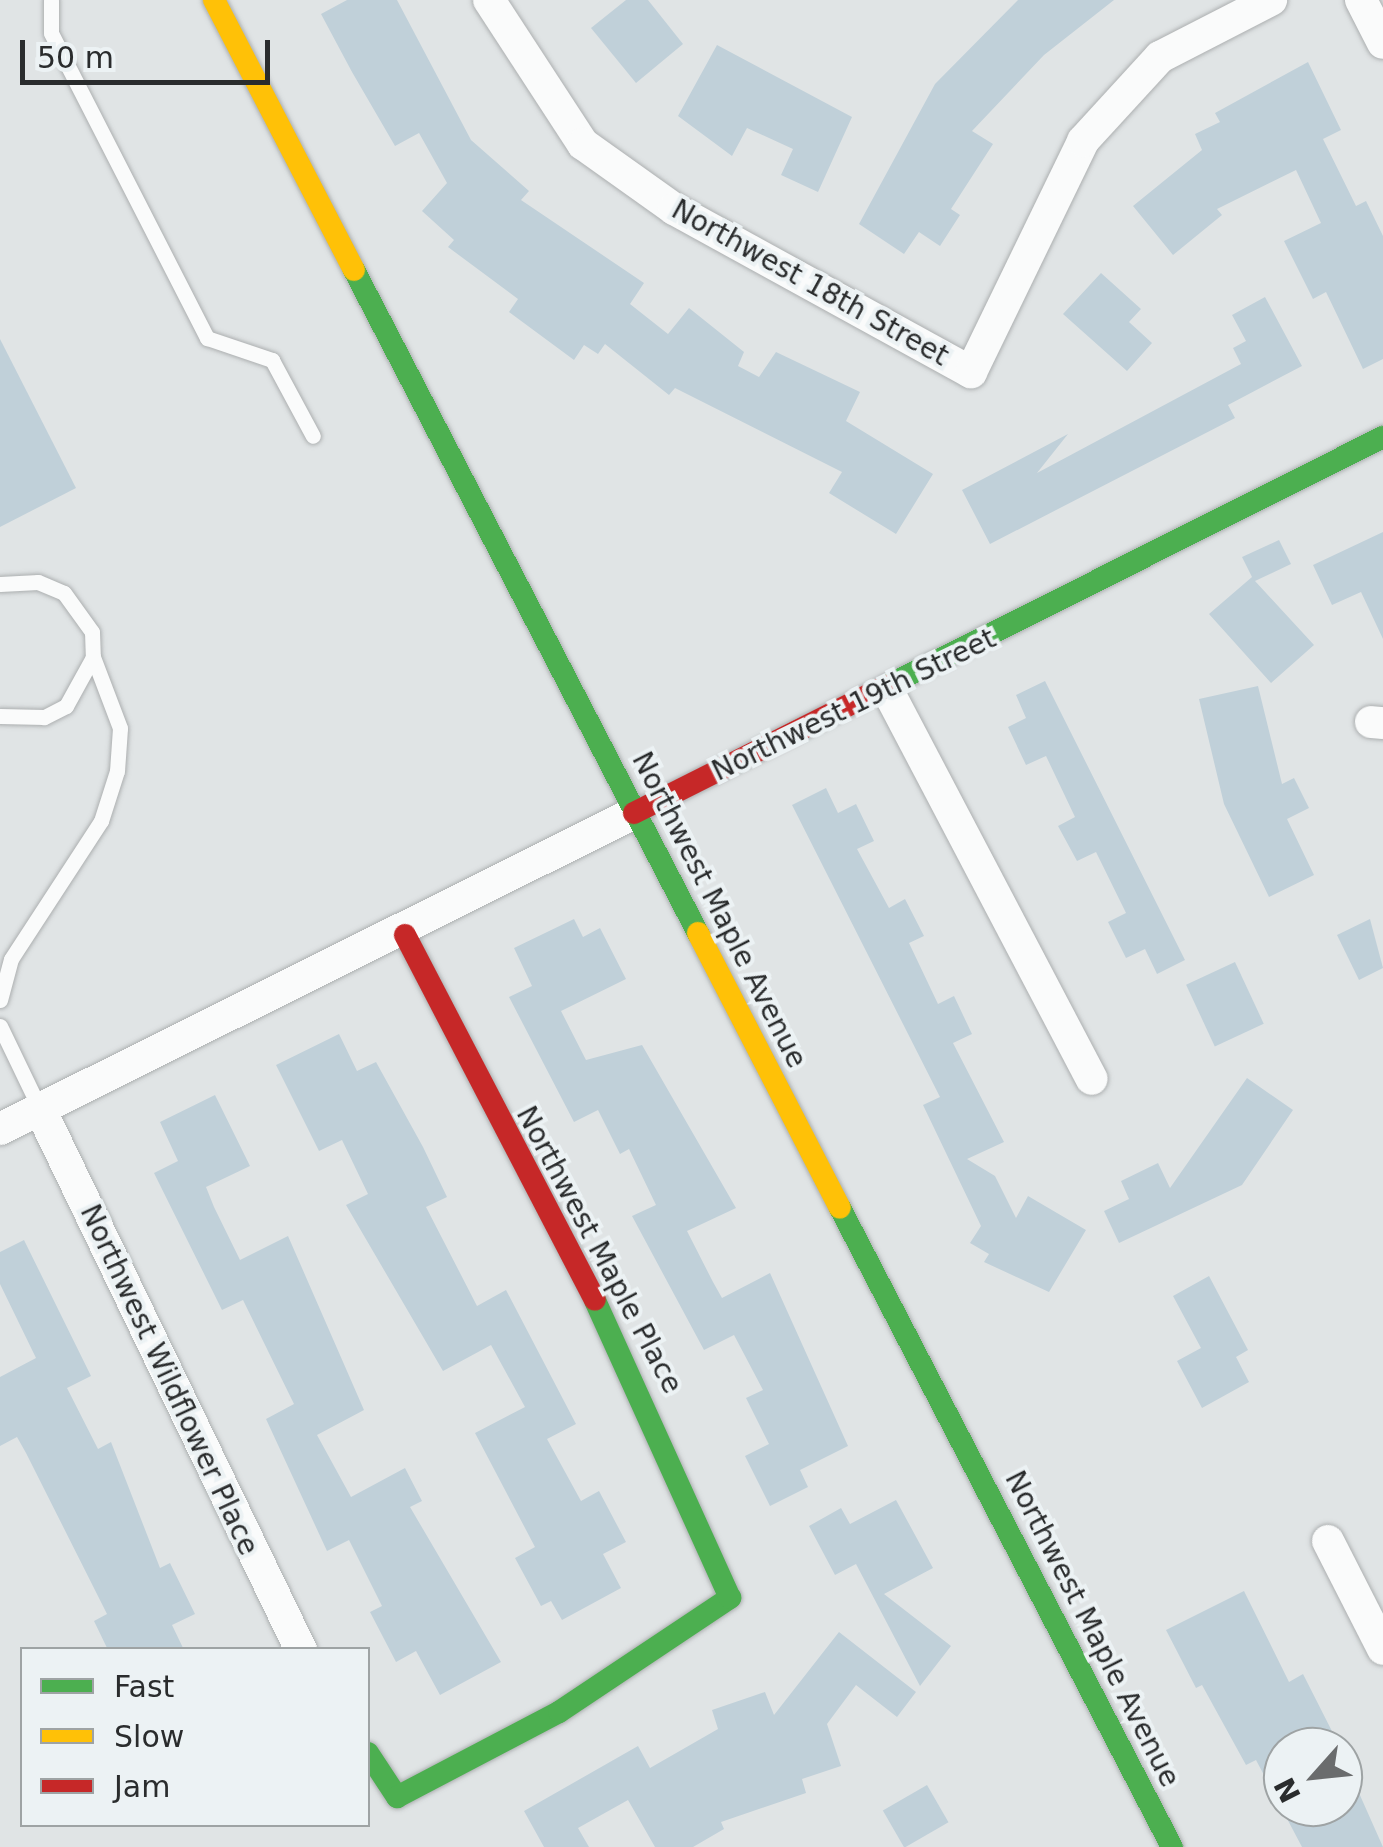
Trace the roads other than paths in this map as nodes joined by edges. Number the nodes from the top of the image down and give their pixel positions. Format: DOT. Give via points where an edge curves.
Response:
graph roads {
  1 [pos="51,0"];
  2 [pos="214,0"];
  3 [pos="489,0"];
  4 [pos="1271,0"];
  5 [pos="1361,0"];
  6 [pos="1383,43"];
  7 [pos="313,436"];
  8 [pos="1383,438"];
  9 [pos="0,584"];
  10 [pos="93,657"];
  11 [pos="888,691"];
  12 [pos="0,716"];
  13 [pos="634,813"];
  14 [pos="405,934"];
  15 [pos="0,1000"];
  16 [pos="0,1026"];
  17 [pos="1092,1079"];
  18 [pos="40,1110"];
  19 [pos="0,1129"];
  20 [pos="1328,1541"];
  21 [pos="299,1647"];
  22 [pos="1383,1649"];
  23 [pos="370,1755"];
  24 [pos="1172,1847"];
  1 -- 7 [label="lane" via="51,33 206,338 272,360"];
  2 -- 13 [label="street, Northwest Maple Avenue"];
  3 -- 4 [label="street, Northwest 18th Street" via="583,144 674,210 971,372 1083,141 1160,57"];
  5 -- 6 [label="street"];
  8 -- 11 [label="street, Northwest 19th Street"];
  9 -- 10 [label="lane" via="38,582 64,593 86,621"];
  10 -- 12 [label="lane" via="66,706 44,717"];
  10 -- 15 [label="lane" via="120,728 117,771 101,820 11,959"];
  11 -- 13 [label="street, Northwest 19th Street"];
  11 -- 17 [label="street"];
  13 -- 14 [label="street, Northwest 19th Street"];
  13 -- 24 [label="street, Northwest Maple Avenue"];
  14 -- 18 [label="street, Northwest 19th Street"];
  14 -- 23 [label="street, Northwest Maple Place" via="643,1391 730,1598 559,1712 396,1797"];
  16 -- 18 [label="lane"];
  18 -- 19 [label="street, Northwest 19th Street"];
  18 -- 21 [label="street, Northwest Wildflower Place"];
  20 -- 22 [label="street"];
}
